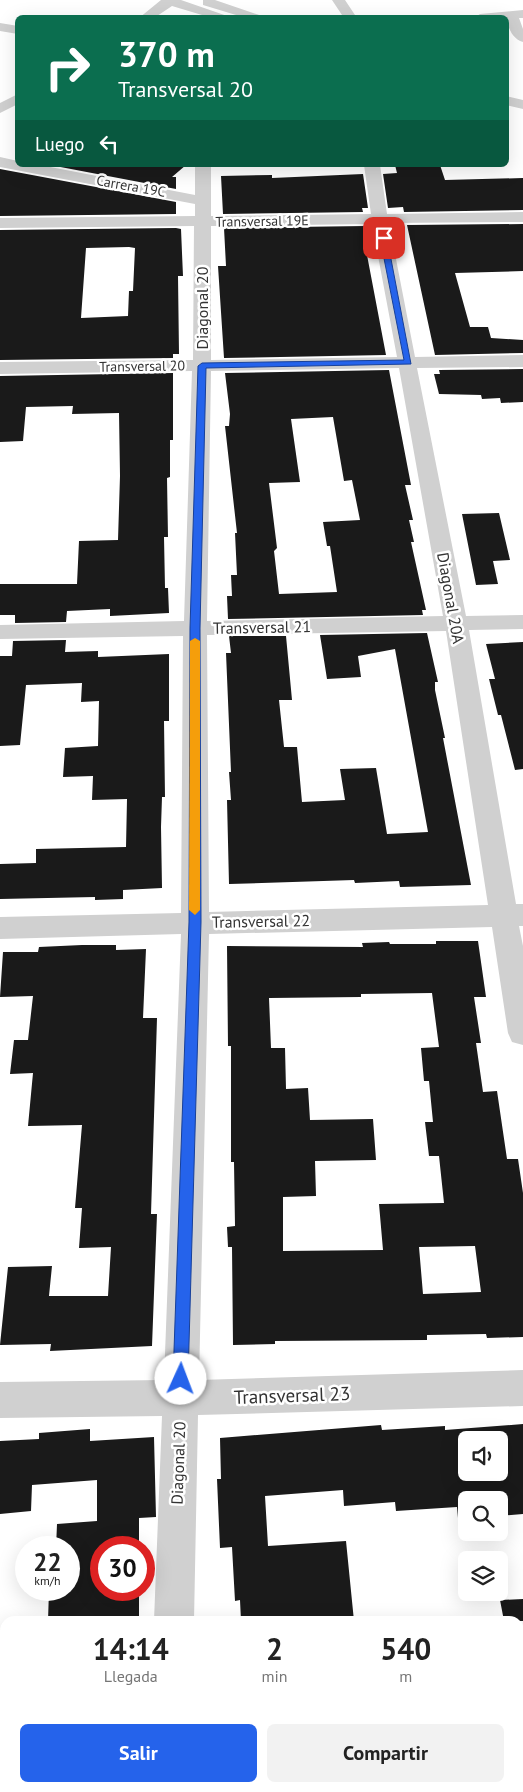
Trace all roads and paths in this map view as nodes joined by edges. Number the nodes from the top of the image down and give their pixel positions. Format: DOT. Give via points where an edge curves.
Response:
graph roads {
  1 [pos="168,0"];
  2 [pos="338,0"];
  3 [pos="203,9"];
  4 [pos="149,15"];
  5 [pos="218,15"];
  6 [pos="242,15"];
  7 [pos="349,15"];
  8 [pos="517,15"];
  9 [pos="0,27"];
  10 [pos="15,30"];
  11 [pos="523,38"];
  12 [pos="509,89"];
  13 [pos="523,93"];
  14 [pos="15,100"];
  15 [pos="509,101"];
  16 [pos="523,105"];
  17 [pos="0,109"];
  18 [pos="0,162"];
  19 [pos="15,166"];
  20 [pos="21,167"];
  21 [pos="202,167"];
  22 [pos="372,167"];
  23 [pos="202,211"];
  24 [pos="523,217"];
  25 [pos="380,220"];
  26 [pos="0,223"];
  27 [pos="523,361"];
  28 [pos="408,363"];
  29 [pos="202,366"];
  30 [pos="0,368"];
  31 [pos="523,622"];
  32 [pos="456,623"];
  33 [pos="195,628"];
  34 [pos="0,632"];
  35 [pos="513,916"];
  36 [pos="195,922"];
  37 [pos="0,928"];
  38 [pos="523,1033"];
  39 [pos="523,1388"];
  40 [pos="180,1398"];
  41 [pos="0,1400"];
  42 [pos="174,1616"];
  1 -- 3 [label="street"];
  1 -- 4 [label="street"];
  2 -- 7 [label="street"];
  3 -- 5 [label="street"];
  3 -- 6 [label="street"];
  8 -- 11 [label="street" via="515,28"];
  9 -- 10 [label="street"];
  12 -- 13 [label="street"];
  14 -- 17 [label="street"];
  15 -- 16 [label="street"];
  18 -- 19 [label="street, Carrera 19C"];
  20 -- 23 [label="street, Carrera 19C"];
  21 -- 23 [label="street, Diagonal 20"];
  22 -- 25 [label="street, Diagonal 20A"];
  23 -- 25 [label="street, Transversal 19E"];
  23 -- 26 [label="street, Transversal 19E"];
  23 -- 29 [label="street, Diagonal 20"];
  24 -- 25 [label="street, Transversal 19E"];
  25 -- 28 [label="street, Diagonal 20A"];
  27 -- 28 [label="street, Transversal 20"];
  28 -- 29 [label="street, Transversal 20"];
  28 -- 32 [label="street, Diagonal 20A"];
  29 -- 30 [label="street, Transversal 20"];
  29 -- 33 [label="street, Diagonal 20"];
  31 -- 32 [label="street, Transversal 21"];
  32 -- 33 [label="street, Transversal 21"];
  32 -- 35 [label="street, Diagonal 20A"];
  33 -- 34 [label="street, Transversal 21"];
  33 -- 36 [label="street, Diagonal 20"];
  35 -- 36 [label="street, Transversal 22"];
  35 -- 38 [label="street, Diagonal 20A"];
  36 -- 37 [label="street, Transversal 22"];
  36 -- 40 [label="street, Diagonal 20"];
  39 -- 40 [label="street, Transversal 23"];
  40 -- 41 [label="street, Transversal 23"];
  40 -- 42 [label="street, Diagonal 20"];
}
